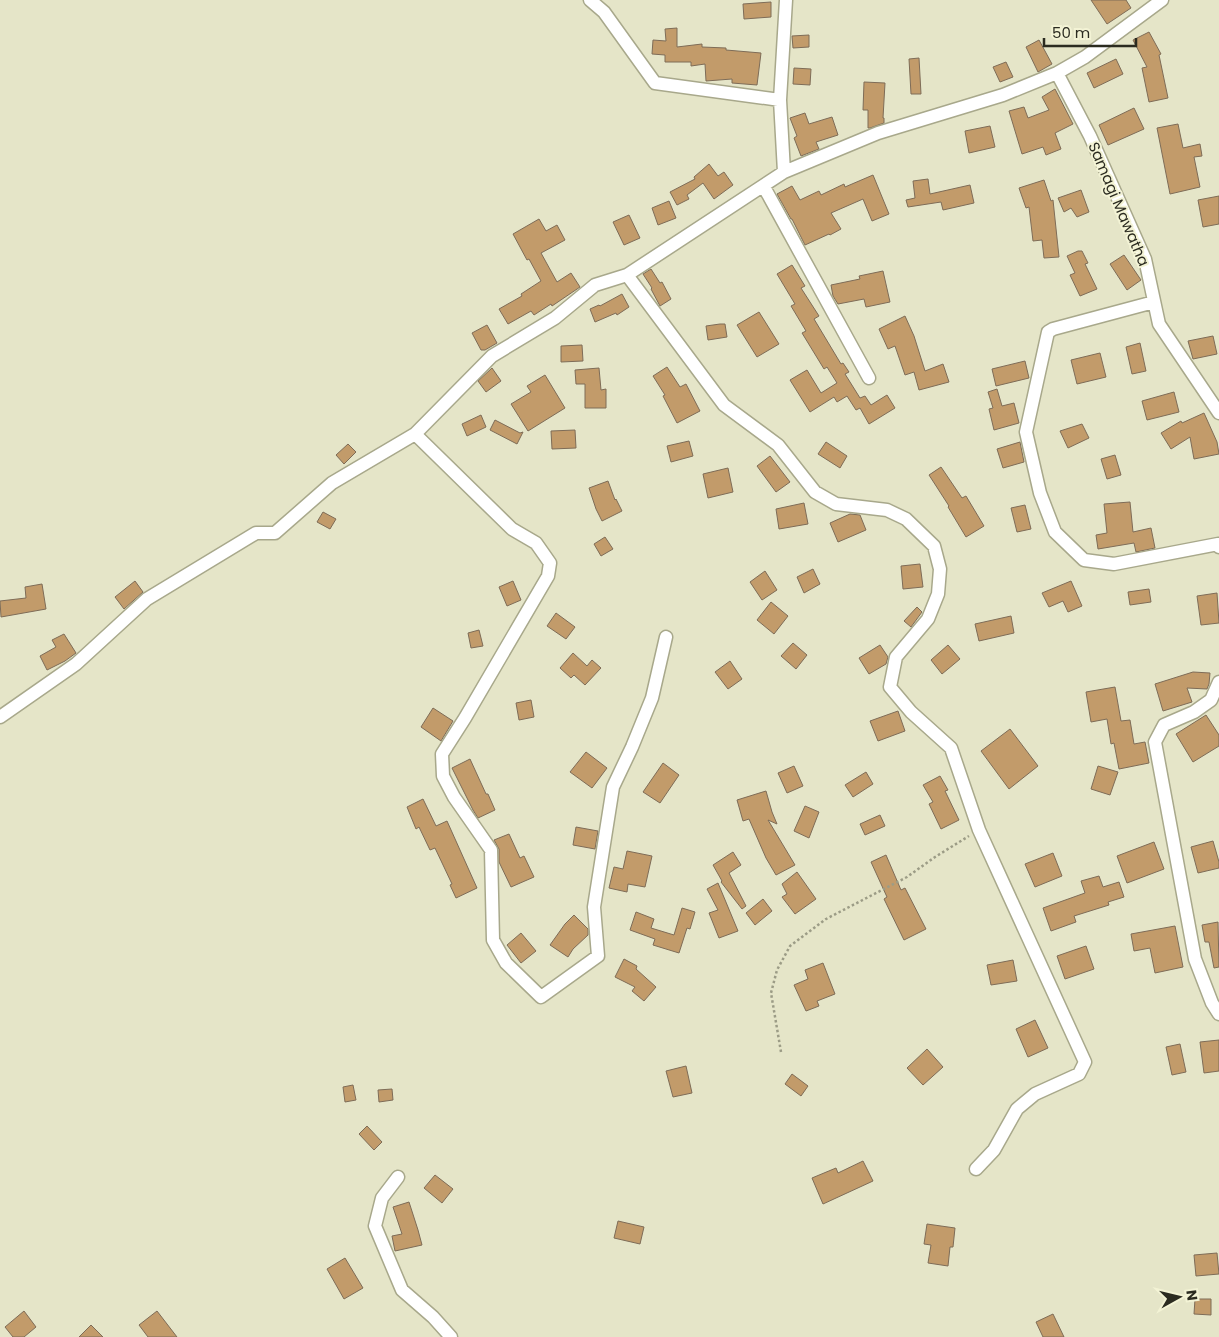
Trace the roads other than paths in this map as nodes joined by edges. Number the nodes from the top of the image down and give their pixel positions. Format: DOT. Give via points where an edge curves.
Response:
graph roads {
  1 [pos="590,0"];
  2 [pos="786,0"];
  3 [pos="1162,0"];
  4 [pos="1057,73"];
  5 [pos="780,100"];
  6 [pos="784,172"];
  7 [pos="764,187"];
  8 [pos="627,275"];
  9 [pos="1154,302"];
  10 [pos="868,378"];
  11 [pos="1219,413"];
  12 [pos="415,434"];
  13 [pos="1219,544"];
  14 [pos="666,637"];
  15 [pos="1219,682"];
  16 [pos="0,717"];
  17 [pos="1219,1014"];
  18 [pos="976,1169"];
  19 [pos="398,1177"];
  20 [pos="451,1337"];
  1 -- 5 [label="street" via="604,12 656,83"];
  2 -- 5 [label="street"];
  3 -- 4 [label="street" via="1085,57"];
  4 -- 6 [label="street" via="1003,95 878,133"];
  4 -- 9 [label="street, Samagi Mawatha" via="1090,136 1145,259"];
  5 -- 6 [label="street"];
  6 -- 7 [label="street"];
  7 -- 8 [label="street"];
  7 -- 10 [label="street"];
  8 -- 12 [label="street" via="595,285 555,318 492,356"];
  8 -- 18 [label="street" via="724,405 778,445 815,492 836,504 887,510 906,519 934,546 940,570 938,594 928,619 896,657 890,687 911,712 951,748 979,830 1085,1062 1079,1074 1035,1094 1017,1109 994,1150"];
  9 -- 11 [label="street, Samagi Mawatha" via="1159,324"];
  9 -- 13 [label="street" via="1048,332 1026,432 1040,493 1055,532 1084,560 1114,564"];
  12 -- 14 [label="street" via="512,529 536,543 550,563 548,576 442,754 443,776 491,850 493,940 506,963 540,997 598,956 594,907 613,787 652,698"];
  12 -- 16 [label="street" via="332,483 275,533 256,533 147,599 76,664"];
  15 -- 17 [label="street" via="1211,700 1194,712 1164,725 1155,742 1195,959"];
  19 -- 20 [label="street" via="382,1198 375,1226 402,1290"];
}
